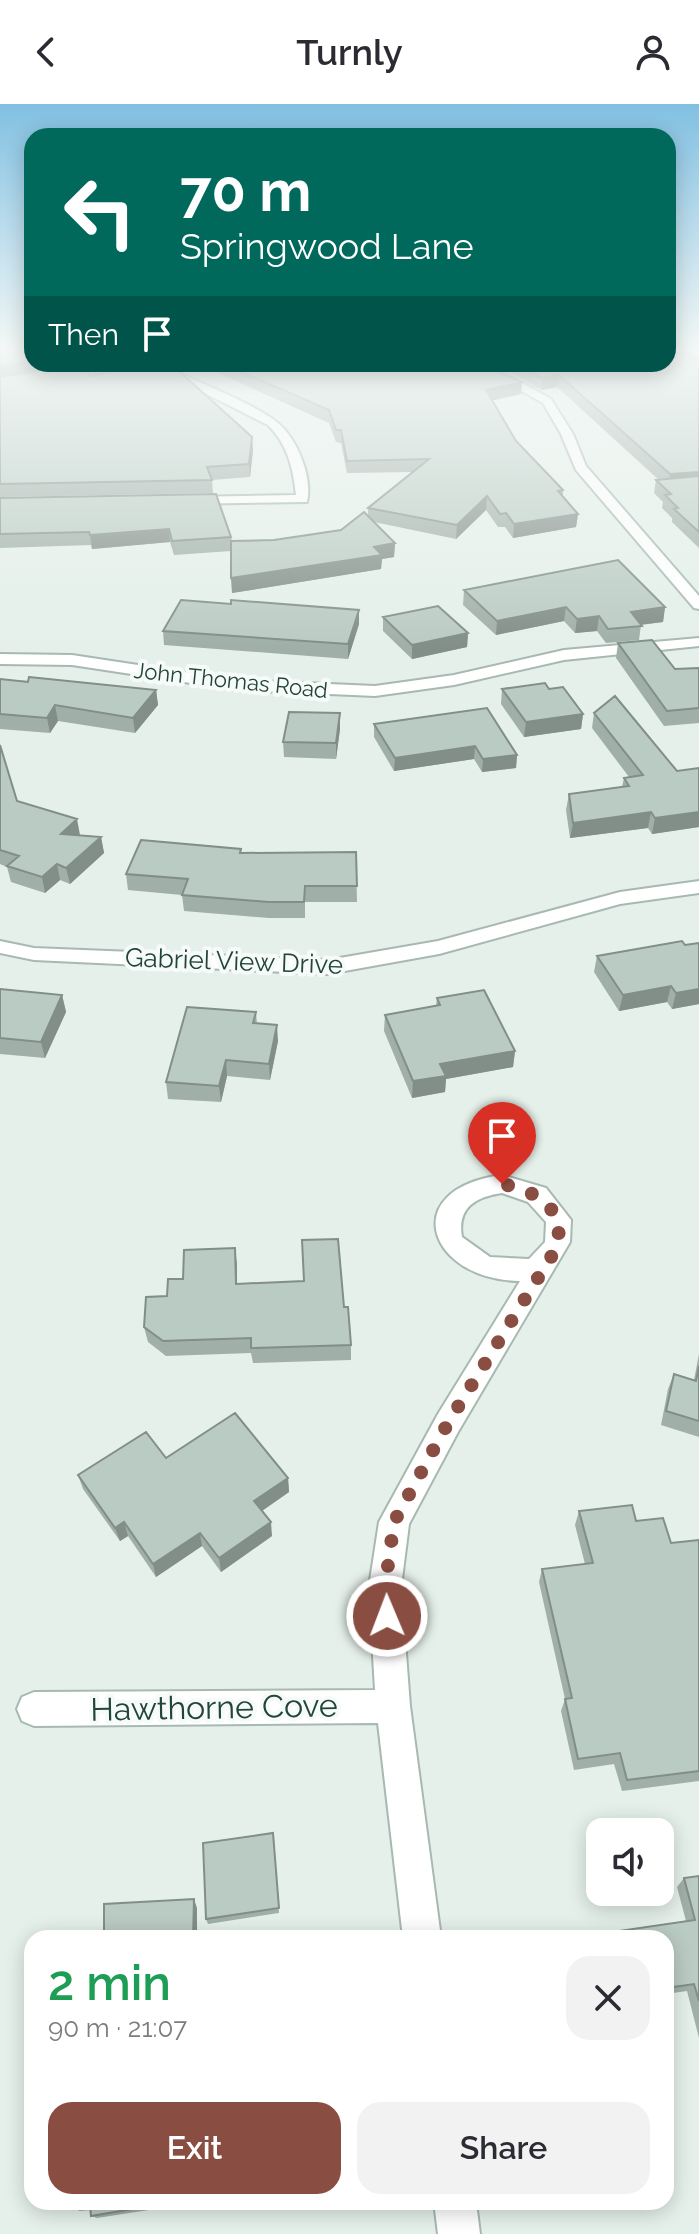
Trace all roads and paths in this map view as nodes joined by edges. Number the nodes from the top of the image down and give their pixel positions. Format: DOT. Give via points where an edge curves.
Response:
graph roads {
  1 [pos="293,448"];
  2 [pos="572,448"];
  3 [pos="166,501"];
  4 [pos="699,605"];
  5 [pos="699,642"];
  6 [pos="0,659"];
  7 [pos="699,887"];
  8 [pos="0,947"];
  9 [pos="546,1261"];
  10 [pos="393,1706"];
  11 [pos="34,1709"];
  12 [pos="421,1930"];
  13 [pos="456,2210"];
  14 [pos="459,2234"];
  1 -- 3 [label="street" via="303,499"];
  2 -- 4 [label="street" via="580,467"];
  5 -- 6 [label="street, John Thomas Road" via="564,655 375,691 237,685 72,660"];
  7 -- 8 [label="street, Gabriel View Drive" via="623,897 482,939 366,964 96,957"];
  9 -- 9 [label="street" via="556,1249 559,1220 537,1195 502,1184 484,1185 468,1191 448,1213 450,1241 475,1265 511,1272"];
  9 -- 10 [label="street" via="394,1522 385,1587"];
  10 -- 11 [label="street, Hawthorne Cove"];
  10 -- 12 [label="street"];
  13 -- 14 [label="street"];
}
